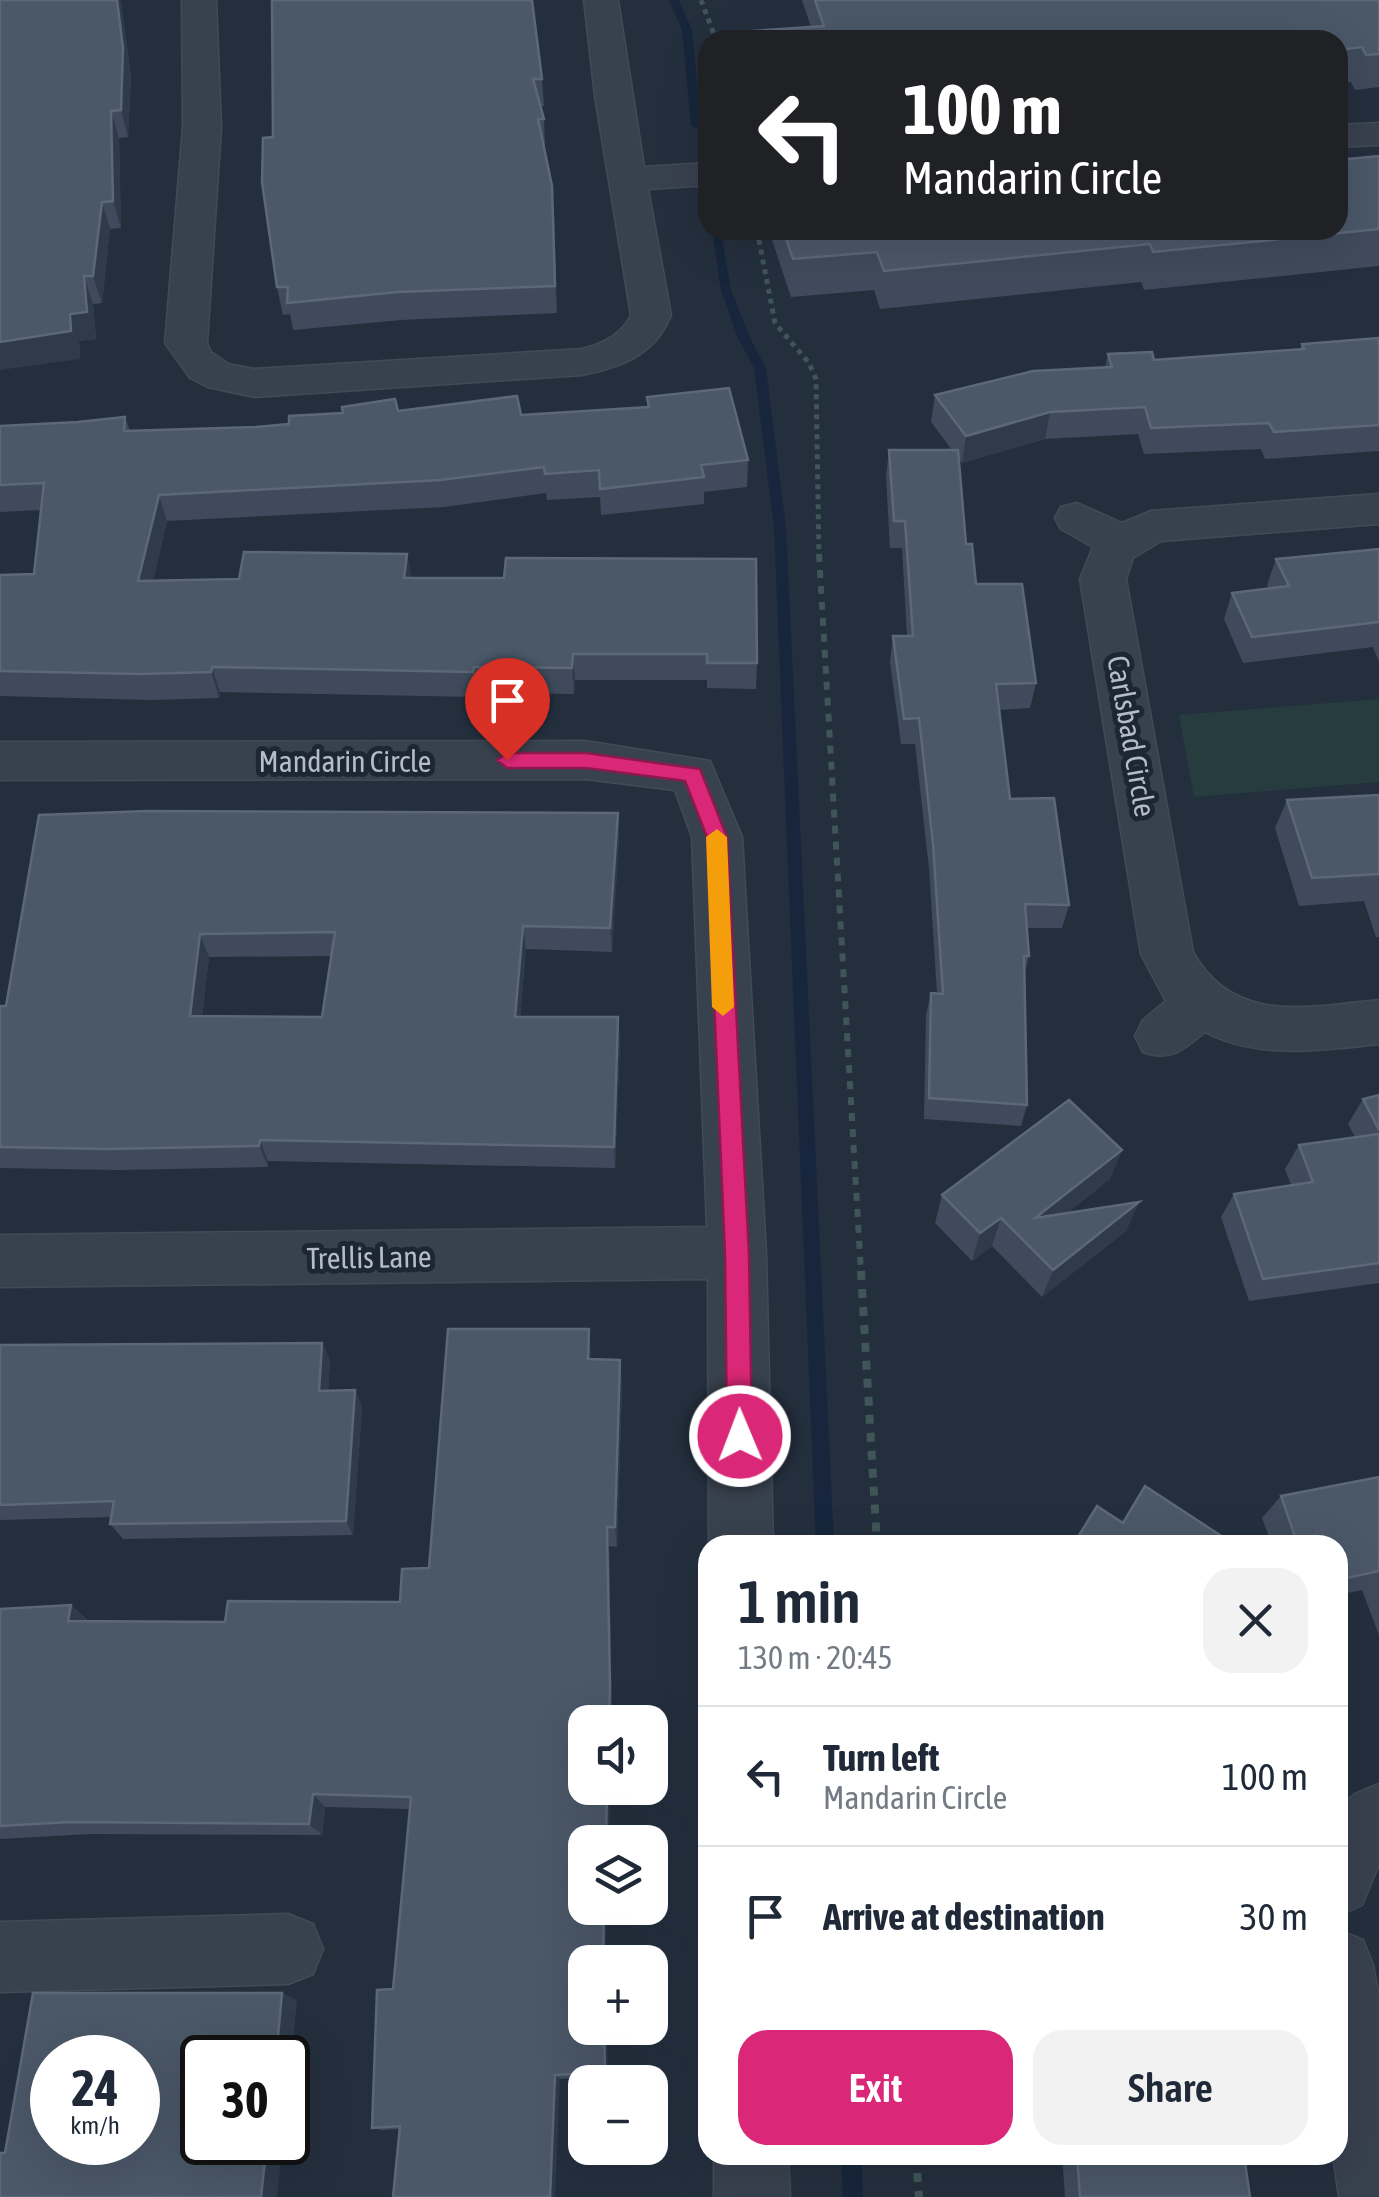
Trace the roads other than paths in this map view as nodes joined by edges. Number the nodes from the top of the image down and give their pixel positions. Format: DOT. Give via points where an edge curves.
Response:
graph roads {
  1 [pos="199,0"];
  2 [pos="601,0"];
  3 [pos="1379,134"];
  4 [pos="1348,136"];
  5 [pos="698,175"];
  6 [pos="630,179"];
  7 [pos="1379,509"];
  8 [pos="1078,518"];
  9 [pos="1121,543"];
  10 [pos="0,762"];
  11 [pos="1203,1002"];
  12 [pos="1379,1022"];
  13 [pos="1162,1036"];
  14 [pos="737,1254"];
  15 [pos="0,1262"];
  16 [pos="741,1535"];
  17 [pos="288,1950"];
  18 [pos="0,1957"];
  19 [pos="1348,2023"];
  20 [pos="751,2165"];
  21 [pos="752,2197"];
  22 [pos="1378,2197"];
  1 -- 6 [label="street" via="202,127 186,343 213,374 254,383 582,362 616,352 642,332 651,315"];
  2 -- 6 [label="street"];
  3 -- 4 [label="street"];
  5 -- 6 [label="street"];
  7 -- 9 [label="street" via="1168,523"];
  8 -- 9 [label="street"];
  9 -- 11 [label="street, Carlsbad Circle" via="1103,579 1167,954 1183,984"];
  10 -- 14 [label="street, Mandarin Circle" via="586,760 693,774 717,837"];
  11 -- 12 [label="street, Carlsbad Circle" via="1258,1029"];
  11 -- 13 [label="street"];
  14 -- 15 [label="street, Trellis Lane"];
  14 -- 16 [label="street, Mandarin Circle"];
  17 -- 18 [label="street"];
  19 -- 22 [label="street"];
  20 -- 21 [label="street"];
}
